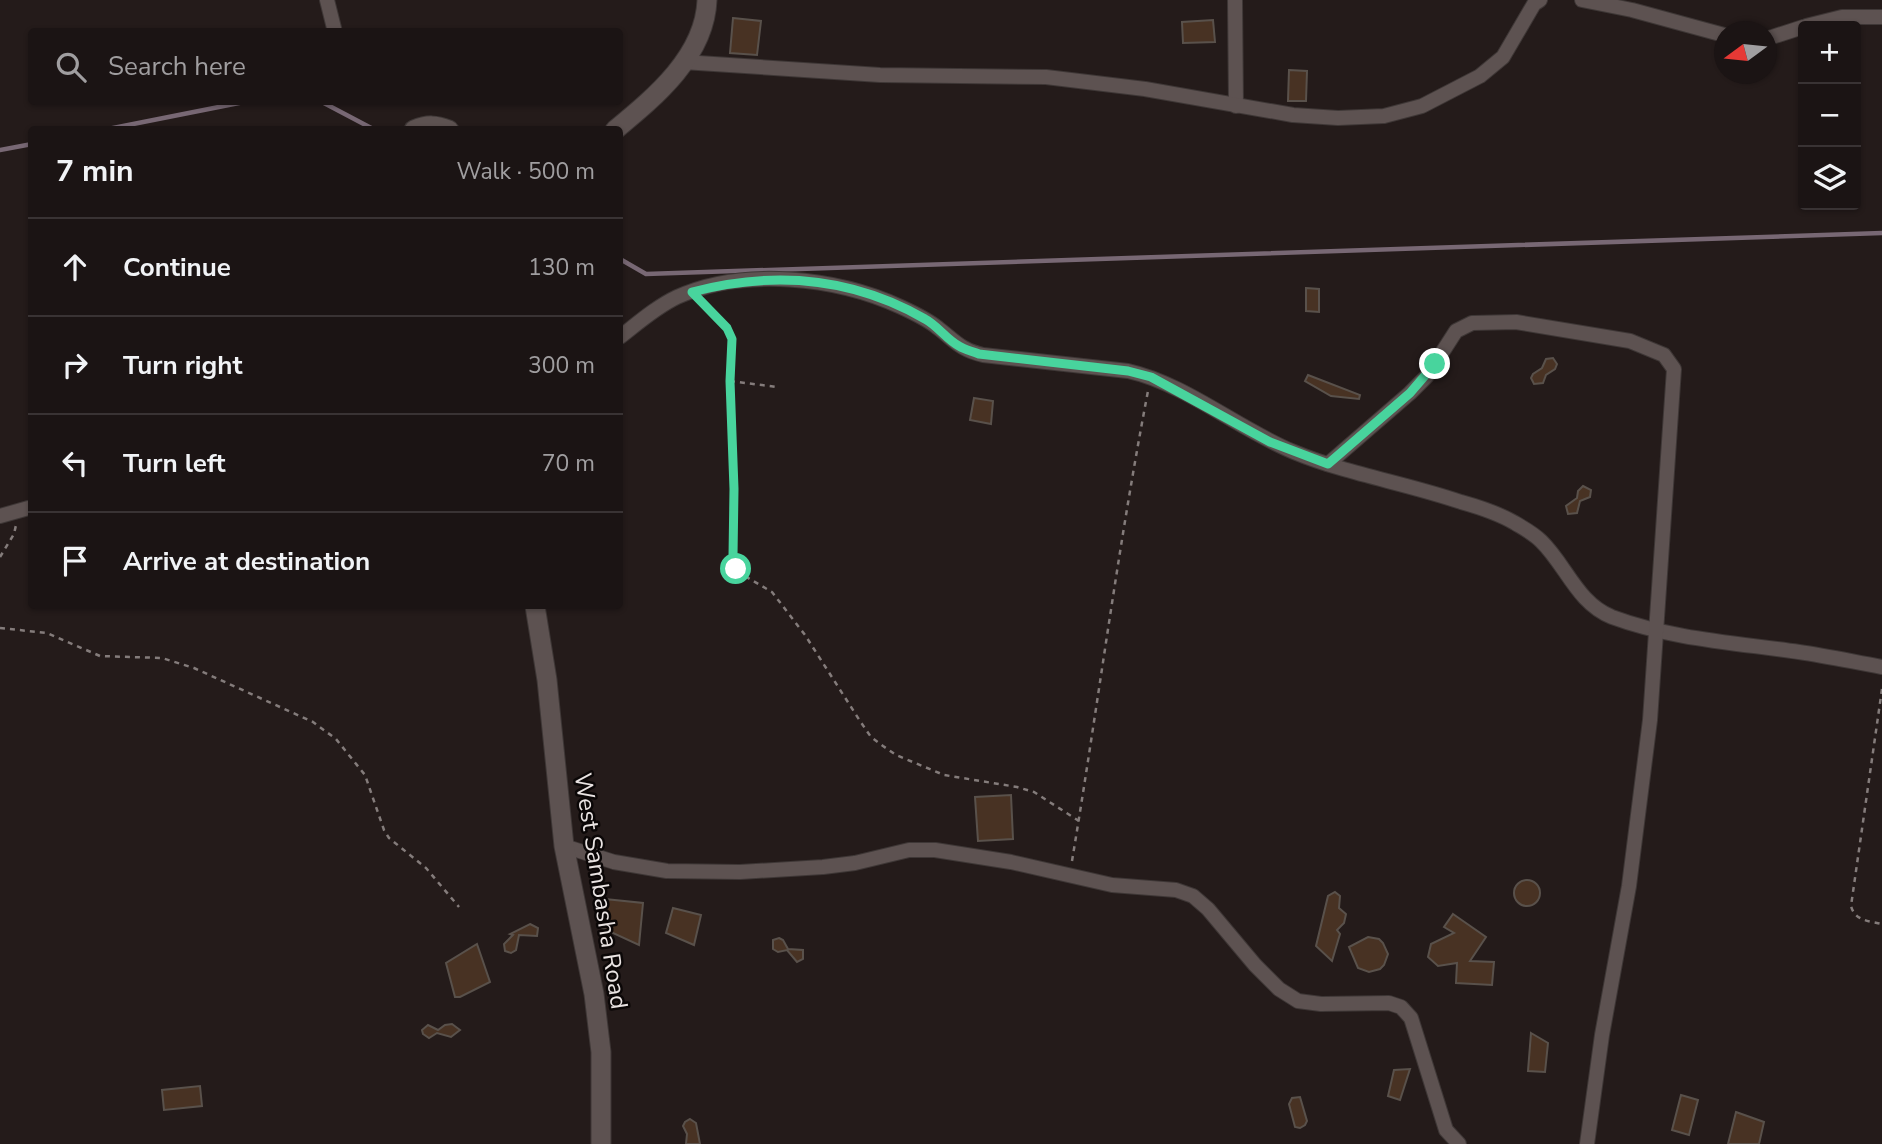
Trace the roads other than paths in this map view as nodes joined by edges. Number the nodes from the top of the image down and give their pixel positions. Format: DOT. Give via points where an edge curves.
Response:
graph roads {
  1 [pos="327,0"];
  2 [pos="707,0"];
  3 [pos="1235,0"];
  4 [pos="1540,0"];
  5 [pos="1582,0"];
  6 [pos="1882,17"];
  7 [pos="1827,21"];
  8 [pos="334,28"];
  9 [pos="1798,29"];
  10 [pos="1714,32"];
  11 [pos="1777,36"];
  12 [pos="683,62"];
  13 [pos="1236,106"];
  14 [pos="620,126"];
  15 [pos="623,335"];
  16 [pos="1328,464"];
  17 [pos="24,509"];
  18 [pos="0,516"];
  19 [pos="535,609"];
  20 [pos="1658,629"];
  21 [pos="1882,667"];
  22 [pos="564,846"];
  23 [pos="601,1144"];
  24 [pos="1459,1144"];
  25 [pos="1587,1144"];
  1 -- 8 [label="street"];
  2 -- 12 [label="street" via="701,30"];
  3 -- 13 [label="street"];
  4 -- 13 [label="street" via="1503,57 1480,76 1422,106 1384,116 1338,118"];
  5 -- 10 [label="street"];
  6 -- 7 [label="street"];
  9 -- 11 [label="street"];
  12 -- 13 [label="street" via="880,75 1046,77"];
  12 -- 14 [label="street"];
  15 -- 16 [label="street" via="659,307 692,292 753,280 827,283 899,306 927,320 960,347 979,354 1151,377 1270,442"];
  16 -- 20 [label="street" via="1440,495 1511,521 1543,543 1597,609"];
  16 -- 20 [label="street" via="1410,393 1427,376 1456,331 1472,323 1549,326 1630,341 1660,352 1675,374"];
  17 -- 18 [label="street"];
  19 -- 22 [label="street, West Sambasha Road"];
  20 -- 21 [label="street"];
  20 -- 25 [label="street" via="1629,886"];
  22 -- 23 [label="street, West Sambasha Road" via="598,1029"];
  22 -- 24 [label="street" via="614,862 667,871 740,872 823,867 909,850 934,850 1112,885 1176,890 1193,896 1208,909 1255,965 1298,1001 1401,1007 1411,1018 1446,1130"];
}
